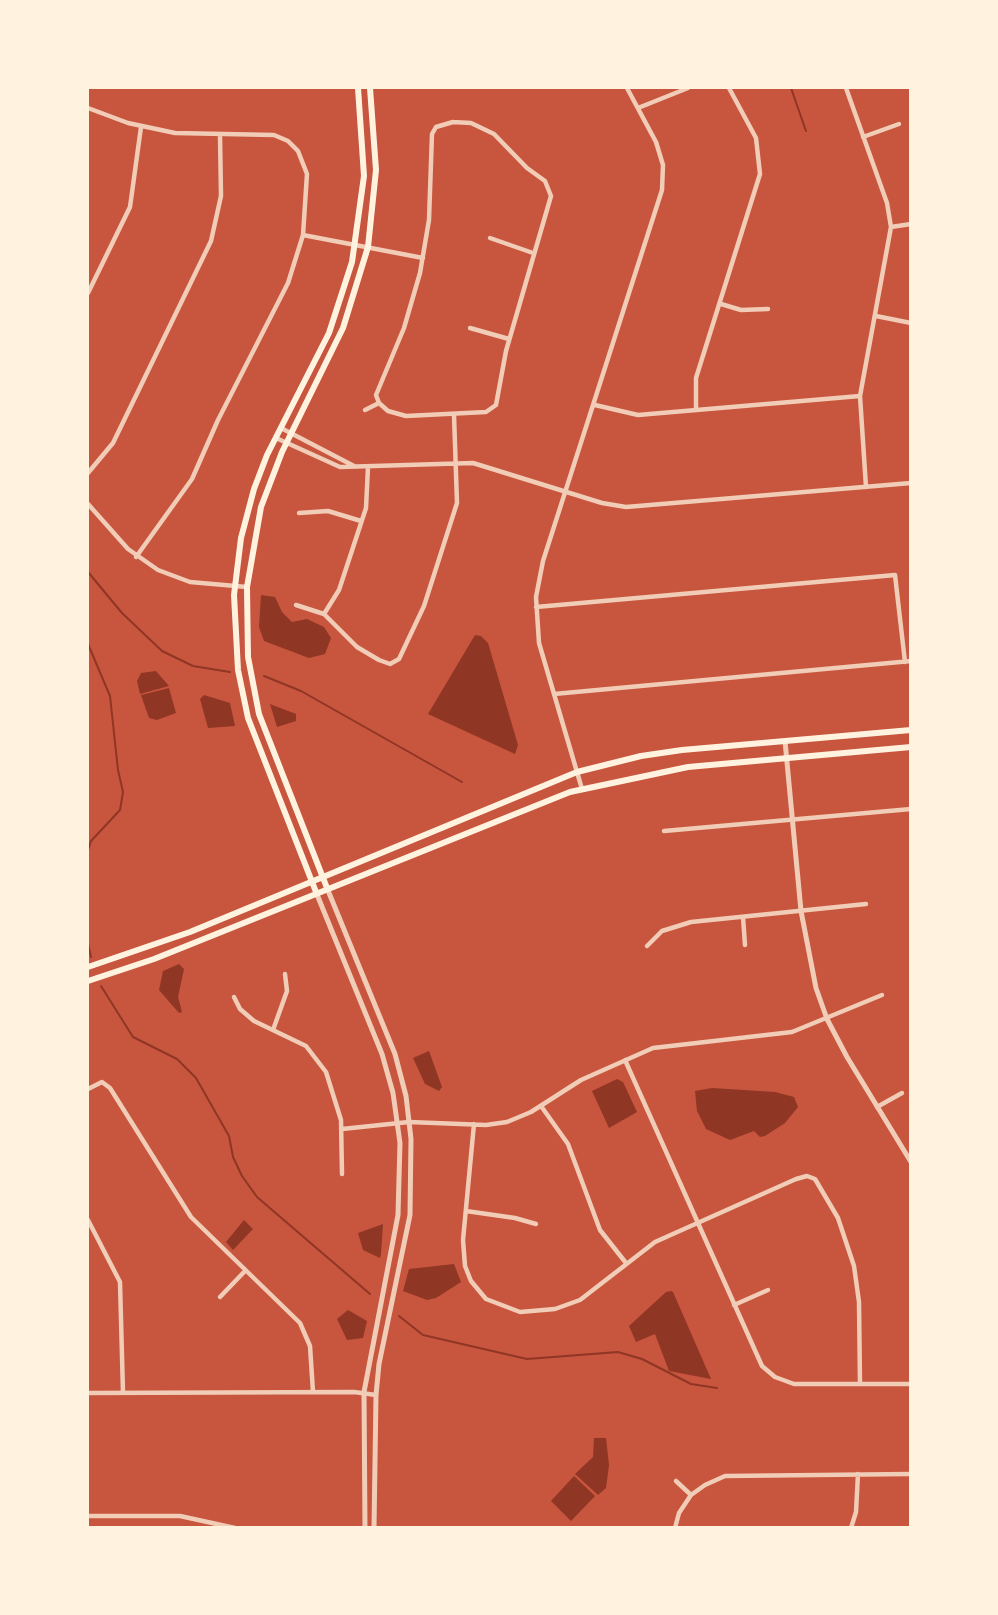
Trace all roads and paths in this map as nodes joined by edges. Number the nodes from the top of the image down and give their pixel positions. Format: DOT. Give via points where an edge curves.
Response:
graph roads {
  1 [pos="358,88"];
  2 [pos="370,88"];
  3 [pos="627,88"];
  4 [pos="688,88"];
  5 [pos="729,88"];
  6 [pos="846,88"];
  7 [pos="88,108"];
  8 [pos="638,108"];
  9 [pos="899,124"];
  10 [pos="142,127"];
  11 [pos="220,135"];
  12 [pos="863,137"];
  13 [pos="911,224"];
  14 [pos="891,227"];
  15 [pos="303,235"];
  16 [pos="490,238"];
  17 [pos="356,244"];
  18 [pos="368,247"];
  19 [pos="533,253"];
  20 [pos="423,258"];
  21 [pos="88,293"];
  22 [pos="721,304"];
  23 [pos="768,309"];
  24 [pos="876,316"];
  25 [pos="911,323"];
  26 [pos="470,328"];
  27 [pos="509,339"];
  28 [pos="860,396"];
  29 [pos="379,403"];
  30 [pos="595,405"];
  31 [pos="365,410"];
  32 [pos="696,410"];
  33 [pos="454,415"];
  34 [pos="281,428"];
  35 [pos="291,433"];
  36 [pos="276,438"];
  37 [pos="286,443"];
  38 [pos="457,463"];
  39 [pos="355,466"];
  40 [pos="368,467"];
  41 [pos="88,473"];
  42 [pos="911,483"];
  43 [pos="866,487"];
  44 [pos="566,492"];
  45 [pos="88,504"];
  46 [pos="299,513"];
  47 [pos="361,521"];
  48 [pos="136,557"];
  49 [pos="235,586"];
  50 [pos="247,587"];
  51 [pos="296,605"];
  52 [pos="536,607"];
  53 [pos="324,614"];
  54 [pos="908,662"];
  55 [pos="554,694"];
  56 [pos="911,730"];
  57 [pos="785,741"];
  58 [pos="911,747"];
  59 [pos="786,759"];
  60 [pos="577,772"];
  61 [pos="582,789"];
  62 [pos="911,809"];
  63 [pos="793,818"];
  64 [pos="664,831"];
  65 [pos="323,876"];
  66 [pos="312,881"];
  67 [pos="327,888"];
  68 [pos="316,892"];
  69 [pos="866,904"];
  70 [pos="801,911"];
  71 [pos="743,917"];
  72 [pos="164,942"];
  73 [pos="745,945"];
  74 [pos="646,946"];
  75 [pos="169,953"];
  76 [pos="88,967"];
  77 [pos="285,974"];
  78 [pos="88,981"];
  79 [pos="882,996"];
  80 [pos="234,998"];
  81 [pos="827,1019"];
  82 [pos="274,1030"];
  83 [pos="625,1060"];
  84 [pos="88,1089"];
  85 [pos="902,1093"];
  86 [pos="541,1106"];
  87 [pos="877,1107"];
  88 [pos="398,1122"];
  89 [pos="410,1122"];
  90 [pos="474,1124"];
  91 [pos="342,1129"];
  92 [pos="911,1161"];
  93 [pos="342,1174"];
  94 [pos="466,1212"];
  95 [pos="88,1220"];
  96 [pos="697,1223"];
  97 [pos="536,1224"];
  98 [pos="626,1263"];
  99 [pos="245,1271"];
  100 [pos="768,1290"];
  101 [pos="220,1297"];
  102 [pos="734,1306"];
  103 [pos="860,1384"];
  104 [pos="911,1384"];
  105 [pos="313,1392"];
  106 [pos="364,1392"];
  107 [pos="88,1393"];
  108 [pos="123,1393"];
  109 [pos="376,1395"];
  110 [pos="858,1474"];
  111 [pos="911,1474"];
  112 [pos="676,1481"];
  113 [pos="691,1495"];
  114 [pos="88,1516"];
  115 [pos="204,1521"];
  116 [pos="203,1528"];
  117 [pos="235,1528"];
  118 [pos="365,1528"];
  119 [pos="374,1528"];
  120 [pos="675,1528"];
  121 [pos="851,1528"];
  1 -- 17 [label="main road" via="364,176"];
  2 -- 18 [label="main road" via="376,170"];
  3 -- 8 [label="street"];
  4 -- 8 [label="street"];
  5 -- 22 [label="street" via="753,131 760,164 756,192"];
  6 -- 12 [label="street"];
  7 -- 10 [label="street"];
  8 -- 30 [label="street" via="659,151 662,190"];
  9 -- 12 [label="street"];
  10 -- 11 [label="street"];
  10 -- 21 [label="street" via="130,207"];
  11 -- 15 [label="street" via="266,133 294,147 307,174"];
  11 -- 41 [label="street" via="220,196 211,241 113,443"];
  12 -- 14 [label="street"];
  13 -- 14 [label="street"];
  14 -- 24 [label="street"];
  15 -- 17 [label="street"];
  15 -- 48 [label="street" via="288,283 192,479"];
  16 -- 19 [label="street"];
  17 -- 18 [label="street"];
  17 -- 34 [label="main road" via="334,322"];
  18 -- 20 [label="street"];
  18 -- 35 [label="main road" via="343,328"];
  19 -- 20 [label="street" via="551,196 548,186 491,131 471,123 448,122 432,134 432,191"];
  19 -- 27 [label="street"];
  20 -- 29 [label="street" via="404,328 378,387"];
  22 -- 23 [label="street" via="741,310"];
  22 -- 32 [label="street" via="696,378"];
  24 -- 25 [label="street"];
  24 -- 28 [label="street"];
  26 -- 27 [label="street"];
  27 -- 33 [label="street" via="496,405 486,412"];
  28 -- 32 [label="street"];
  28 -- 43 [label="street"];
  29 -- 31 [label="street"];
  29 -- 33 [label="street" via="406,416"];
  30 -- 32 [label="street" via="632,415"];
  30 -- 44 [label="street"];
  33 -- 38 [label="street"];
  34 -- 35 [label="street"];
  34 -- 36 [label="main road"];
  35 -- 37 [label="main road"];
  35 -- 39 [label="street"];
  36 -- 37 [label="street"];
  36 -- 49 [label="main road" via="248,511"];
  37 -- 39 [label="street" via="333,465"];
  37 -- 50 [label="main road" via="261,507"];
  38 -- 40 [label="street"];
  38 -- 44 [label="street" via="482,465"];
  38 -- 53 [label="street" via="456,510 425,606 399,659 390,664 357,647"];
  39 -- 40 [label="street"];
  40 -- 47 [label="street" via="367,503"];
  42 -- 43 [label="street"];
  43 -- 44 [label="street" via="626,507"];
  44 -- 52 [label="street" via="539,578"];
  45 -- 48 [label="street"];
  46 -- 47 [label="street" via="328,512"];
  47 -- 53 [label="street" via="342,582"];
  48 -- 49 [label="street" via="179,579"];
  49 -- 50 [label="street"];
  49 -- 66 [label="main road" via="235,643 248,718"];
  50 -- 65 [label="main road" via="248,657 260,714"];
  51 -- 53 [label="street"];
  52 -- 54 [label="street" via="895,575"];
  52 -- 55 [label="street" via="539,643"];
  54 -- 55 [label="street"];
  55 -- 60 [label="street"];
  56 -- 57 [label="main road"];
  57 -- 59 [label="street"];
  57 -- 60 [label="main road" via="654,754"];
  58 -- 59 [label="main road"];
  59 -- 61 [label="main road" via="674,769"];
  59 -- 63 [label="street"];
  60 -- 61 [label="street"];
  60 -- 65 [label="main road"];
  61 -- 67 [label="main road" via="531,805"];
  62 -- 63 [label="street"];
  63 -- 64 [label="street"];
  63 -- 70 [label="street"];
  65 -- 66 [label="main road"];
  65 -- 67 [label="main road"];
  66 -- 68 [label="main road"];
  66 -- 72 [label="main road"];
  67 -- 68 [label="main road"];
  67 -- 89 [label="street" via="393,1046"];
  68 -- 75 [label="main road"];
  68 -- 88 [label="street" via="379,1046"];
  69 -- 70 [label="street"];
  70 -- 71 [label="street"];
  70 -- 81 [label="street" via="808,956"];
  71 -- 73 [label="street"];
  71 -- 74 [label="street" via="675,926"];
  72 -- 75 [label="main road"];
  72 -- 76 [label="main road"];
  75 -- 78 [label="main road"];
  77 -- 82 [label="street" via="285,997"];
  79 -- 81 [label="street"];
  80 -- 82 [label="street" via="245,1015"];
  81 -- 83 [label="street" via="781,1035 660,1046"];
  81 -- 87 [label="street"];
  82 -- 91 [label="street" via="306,1046 320,1063"];
  83 -- 86 [label="street"];
  83 -- 96 [label="street"];
  84 -- 99 [label="street" via="102,1082 115,1093 184,1207"];
  85 -- 87 [label="street"];
  86 -- 90 [label="street" via="506,1122"];
  86 -- 98 [label="street" via="568,1144 600,1230"];
  87 -- 92 [label="street"];
  88 -- 89 [label="street"];
  88 -- 91 [label="street"];
  88 -- 106 [label="street" via="398,1215"];
  89 -- 90 [label="street"];
  89 -- 109 [label="street" via="410,1215"];
  90 -- 94 [label="street"];
  91 -- 93 [label="street"];
  94 -- 97 [label="street"];
  94 -- 98 [label="street" via="466,1272 482,1294 500,1307 528,1312 563,1307 593,1292"];
  95 -- 108 [label="street" via="120,1282"];
  96 -- 98 [label="street" via="648,1245"];
  96 -- 102 [label="street"];
  96 -- 103 [label="street" via="796,1179 815,1179 838,1218 855,1266"];
  99 -- 101 [label="street"];
  99 -- 105 [label="street" via="305,1331 312,1355"];
  100 -- 102 [label="street"];
  102 -- 103 [label="street" via="759,1361 775,1377 794,1384"];
  103 -- 104 [label="street"];
  105 -- 106 [label="street"];
  105 -- 108 [label="street"];
  106 -- 109 [label="street"];
  106 -- 118 [label="street"];
  107 -- 108 [label="street"];
  109 -- 119 [label="street"];
  110 -- 111 [label="street"];
  110 -- 113 [label="street" via="735,1475 716,1479"];
  110 -- 121 [label="street"];
  112 -- 113 [label="street"];
  113 -- 120 [label="street"];
  114 -- 115 [label="street" via="173,1516"];
  115 -- 116 [label="street"];
  115 -- 117 [label="street"];
}
